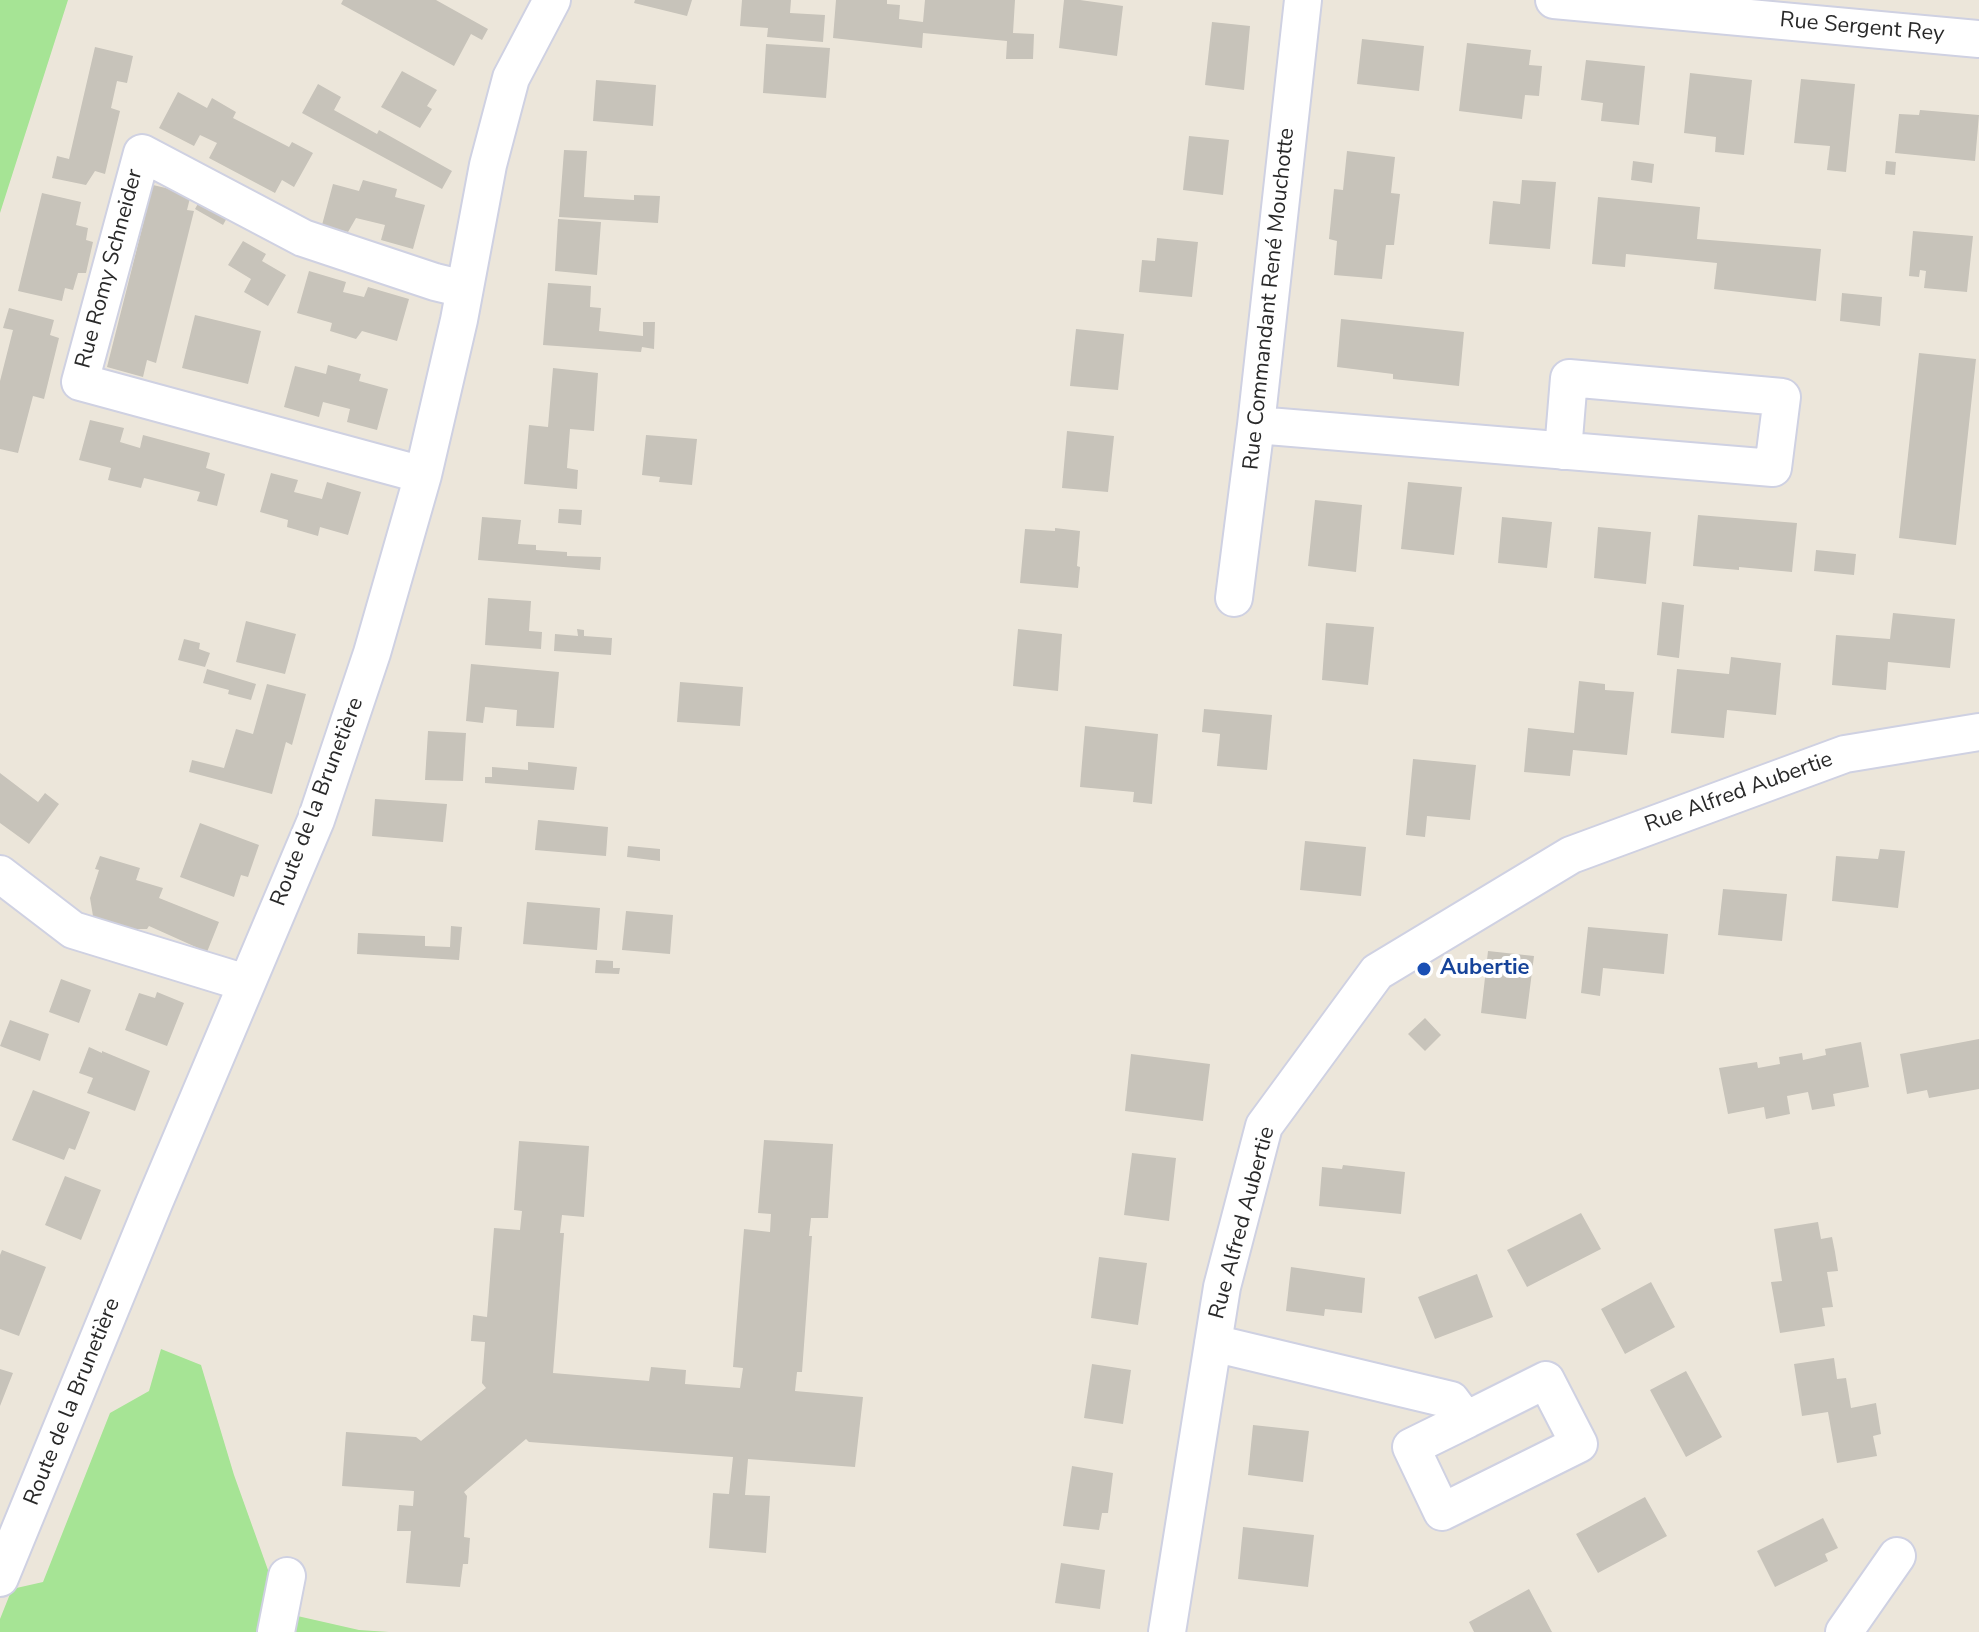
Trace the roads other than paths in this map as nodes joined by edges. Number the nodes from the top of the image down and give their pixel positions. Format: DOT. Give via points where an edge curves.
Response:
graph roads {
  1 [pos="552,0"];
  2 [pos="1303,0"];
  3 [pos="1554,0"];
  4 [pos="1979,39"];
  5 [pos="464,289"];
  6 [pos="1256,425"];
  7 [pos="1563,451"];
  8 [pos="423,475"];
  9 [pos="1234,598"];
  10 [pos="1979,732"];
  11 [pos="0,874"];
  12 [pos="246,983"];
  13 [pos="1213,1343"];
  14 [pos="1466,1420"];
  15 [pos="1897,1556"];
  16 [pos="287,1576"];
  17 [pos="0,1578"];
  18 [pos="276,1632"];
  19 [pos="1167,1632"];
  20 [pos="1844,1632"];
  1 -- 5 [label="street, Route de la Brunetière" via="511,78"];
  2 -- 6 [label="street, Rue Commandant René Mouchotte"];
  3 -- 4 [label="street, Rue Sergent Rey"];
  5 -- 8 [label="street, Route de la Brunetière"];
  5 -- 8 [label="street, Rue Romy Schneider" via="303,238 142,153 80,382"];
  6 -- 7 [label="street"];
  6 -- 9 [label="street, Rue Commandant René Mouchotte"];
  7 -- 7 [label="street" via="1569,378 1782,397 1773,468"];
  8 -- 12 [label="street, Route de la Brunetière" via="372,653 316,820"];
  10 -- 13 [label="street, Rue Alfred Aubertie" via="1845,754 1571,855 1377,972 1264,1126 1222,1287"];
  11 -- 12 [label="street" via="73,930"];
  12 -- 17 [label="street, Route de la Brunetière"];
  13 -- 14 [label="street" via="1451,1400"];
  13 -- 19 [label="street, Rue Alfred Aubertie"];
  15 -- 20 [label="street"];
  16 -- 18 [label="street"];
}
